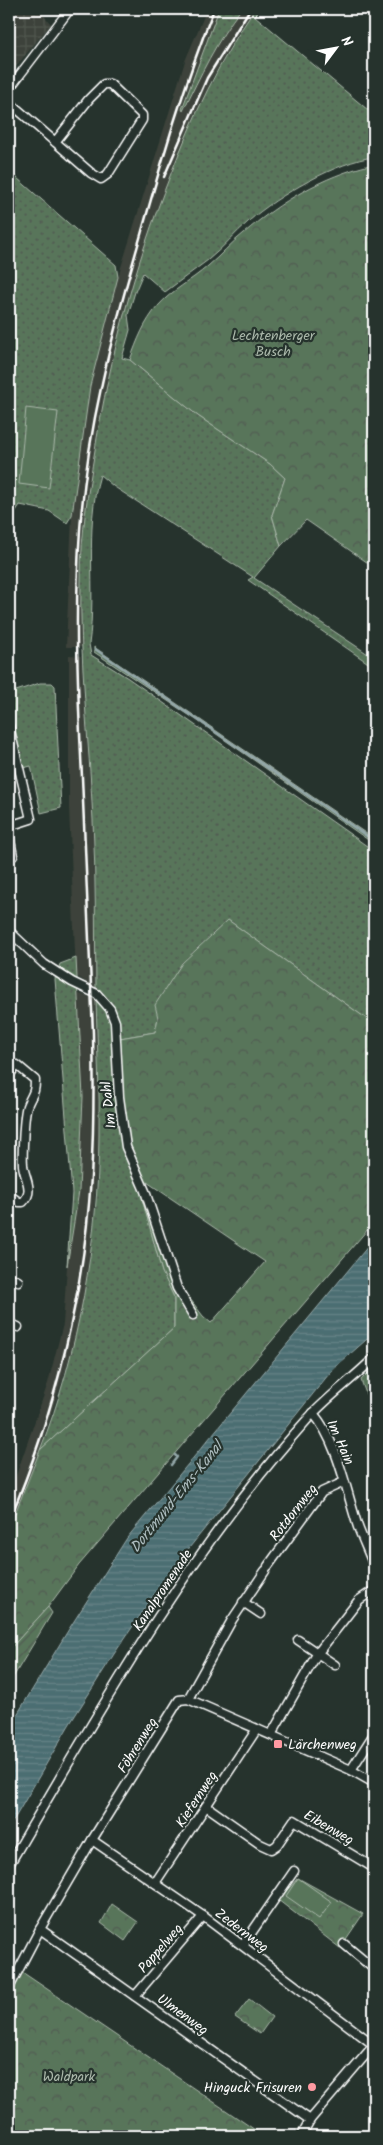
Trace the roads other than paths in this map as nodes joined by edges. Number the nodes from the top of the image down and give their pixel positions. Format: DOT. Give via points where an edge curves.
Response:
graph roads {
  1 [pos="70,9"];
  2 [pos="9,89"];
  3 [pos="9,102"];
  4 [pos="55,142"];
  5 [pos="9,726"];
  6 [pos="9,826"];
  7 [pos="9,835"];
  8 [pos="13,856"];
  9 [pos="9,931"];
  10 [pos="9,1075"];
  11 [pos="9,1195"];
  12 [pos="9,1277"];
  13 [pos="18,1282"];
  14 [pos="193,1315"];
  15 [pos="9,1323"];
  16 [pos="18,1327"];
  17 [pos="374,1358"];
  18 [pos="313,1414"];
  19 [pos="344,1482"];
  20 [pos="374,1566"];
  21 [pos="374,1590"];
  22 [pos="243,1602"];
  23 [pos="261,1614"];
  24 [pos="298,1640"];
  25 [pos="317,1654"];
  26 [pos="335,1665"];
  27 [pos="188,1699"];
  28 [pos="257,1729"];
  29 [pos="374,1734"];
  30 [pos="271,1735"];
  31 [pos="351,1770"];
  32 [pos="374,1783"];
  33 [pos="206,1806"];
  34 [pos="92,1840"];
  35 [pos="9,1865"];
  36 [pos="374,1868"];
  37 [pos="294,1871"];
  38 [pos="155,1883"];
  39 [pos="203,1916"];
  40 [pos="40,1929"];
  41 [pos="344,1944"];
  42 [pos="242,1945"];
  43 [pos="374,1969"];
  44 [pos="9,1988"];
  45 [pos="135,1996"];
  46 [pos="374,2045"];
  47 [pos="310,2120"];
  48 [pos="301,2136"];
  1 -- 2 [label="street"];
  3 -- 4 [label="street"];
  4 -- 4 [label="street" via="101,179 108,174 142,115 110,84 104,84"];
  5 -- 6 [label="street" via="31,819"];
  7 -- 8 [label="street"];
  9 -- 14 [label="street, Im Dahl" via="44,964 98,994 110,1009 115,1022 119,1097 126,1147 146,1191 177,1288"];
  10 -- 11 [label="street" via="17,1065 35,1080 35,1094 27,1106 22,1163 28,1182 27,1196 19,1202"];
  12 -- 13 [label="street"];
  15 -- 16 [label="street"];
  17 -- 18 [label="street, Kanalpromenade"];
  18 -- 19 [label="street, Im Hain" via="323,1427"];
  18 -- 35 [label="street, Kanalpromenade" via="179,1583 127,1664"];
  19 -- 20 [label="street, Im Hain"];
  19 -- 22 [label="street, Rotdornweg" via="322,1492"];
  21 -- 25 [label="street" via="359,1600"];
  22 -- 23 [label="street"];
  22 -- 27 [label="street, Rotdornweg"];
  24 -- 25 [label="street"];
  25 -- 26 [label="street"];
  25 -- 30 [label="street"];
  27 -- 28 [label="street"];
  27 -- 34 [label="street, Föhrenweg" via="179,1700"];
  28 -- 30 [label="street"];
  28 -- 33 [label="street, Kiefernweg"];
  29 -- 31 [label="street"];
  30 -- 31 [label="street"];
  31 -- 32 [label="street"];
  33 -- 36 [label="street, Eibenweg" via="271,1849 294,1820"];
  33 -- 38 [label="street, Kiefernweg"];
  34 -- 38 [label="street, Zedernweg"];
  34 -- 40 [label="street, Föhrenweg"];
  37 -- 42 [label="street"];
  38 -- 39 [label="street, Zedernweg"];
  39 -- 42 [label="street, Zedernweg"];
  39 -- 45 [label="street, Pappelweg"];
  40 -- 44 [label="street, Föhrenweg"];
  40 -- 45 [label="street, Ulmenweg"];
  41 -- 43 [label="street"];
  42 -- 46 [label="street, Zedernweg"];
  45 -- 47 [label="street, Ulmenweg"];
  46 -- 47 [label="street"];
  47 -- 48 [label="street"];
}
